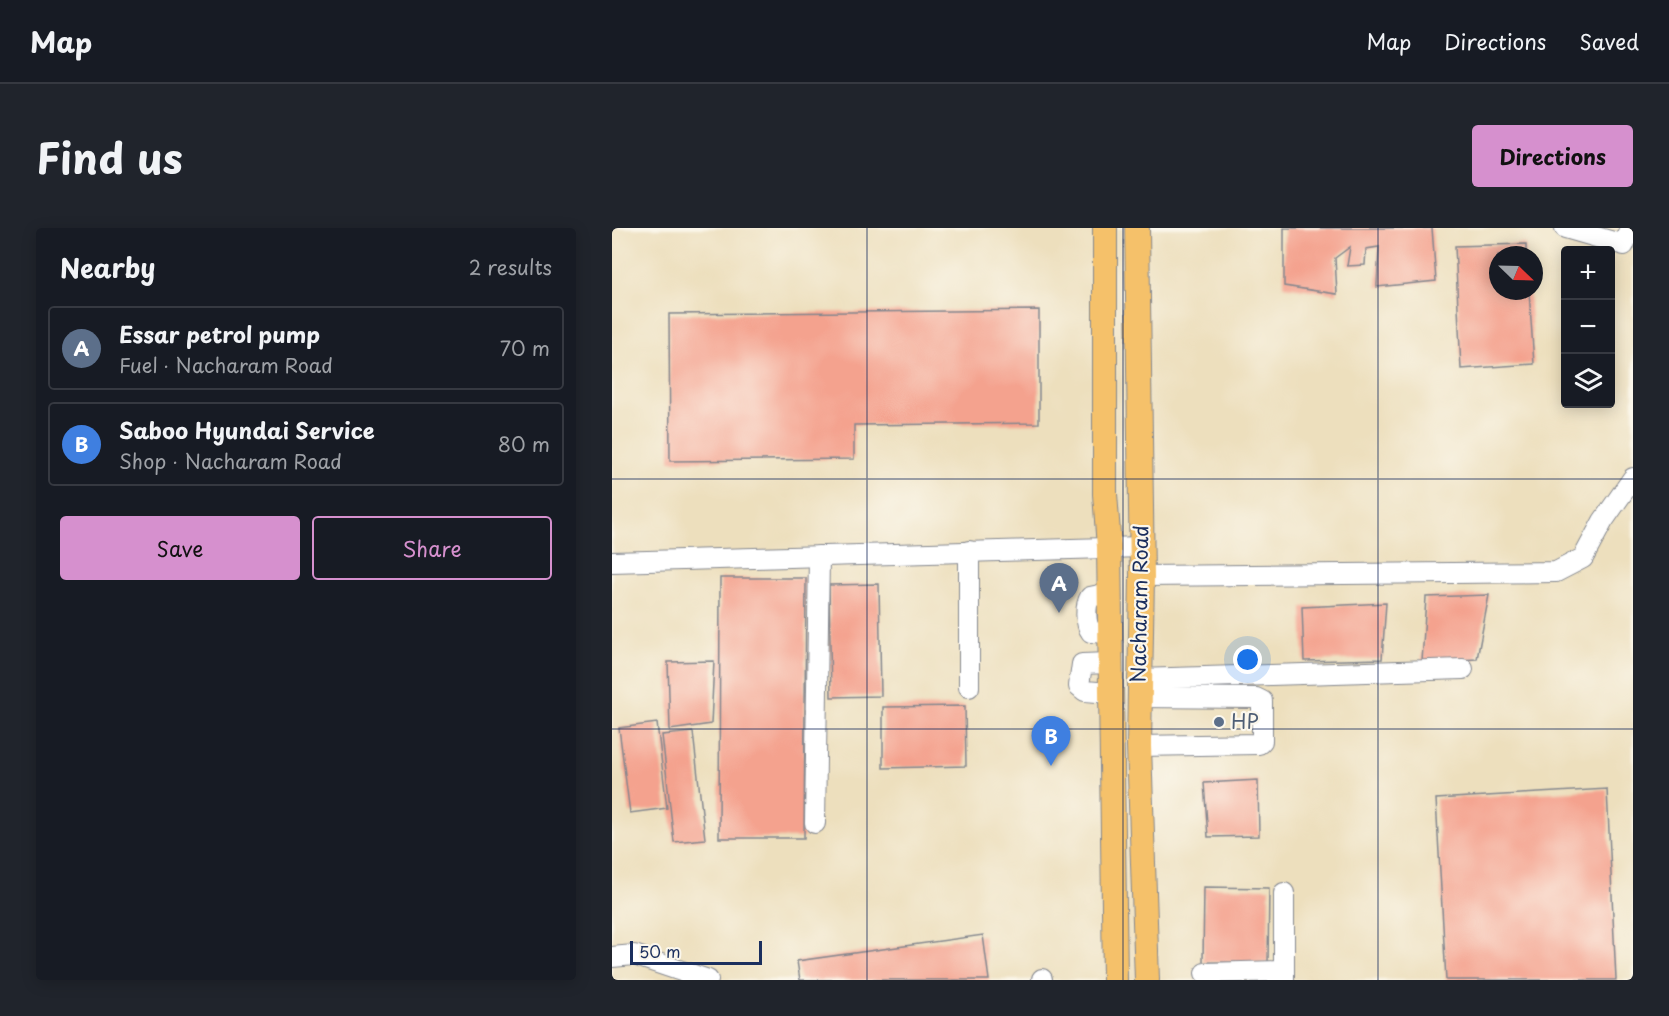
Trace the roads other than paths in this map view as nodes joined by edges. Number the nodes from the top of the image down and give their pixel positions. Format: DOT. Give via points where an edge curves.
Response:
graph roads {
  1 [pos="1105,228"];
  2 [pos="1137,228"];
  3 [pos="1565,228"];
  4 [pos="1630,228"];
  5 [pos="1633,478"];
  6 [pos="1109,547"];
  7 [pos="1142,547"];
  8 [pos="969,552"];
  9 [pos="819,556"];
  10 [pos="612,562"];
  11 [pos="1142,576"];
  12 [pos="1464,669"];
  13 [pos="969,687"];
  14 [pos="1138,688"];
  15 [pos="1139,746"];
  16 [pos="815,823"];
  17 [pos="1284,893"];
  18 [pos="612,957"];
  19 [pos="1205,973"];
  20 [pos="1283,975"];
  21 [pos="708,980"];
  22 [pos="1115,980"];
  23 [pos="1147,980"];
  1 -- 6 [label="main road, Nacharam Road" via="1105,494"];
  2 -- 7 [label="main road, Nacharam Road"];
  3 -- 4 [label="street" via="1623,245"];
  5 -- 11 [label="street" via="1582,558 1556,572"];
  6 -- 7 [label="street"];
  6 -- 8 [label="street"];
  6 -- 22 [label="main road, Nacharam Road"];
  7 -- 11 [label="main road, Nacharam Road"];
  8 -- 9 [label="street"];
  8 -- 13 [label="street"];
  9 -- 10 [label="street"];
  9 -- 16 [label="street"];
  11 -- 14 [label="main road, Nacharam Road"];
  12 -- 14 [label="street"];
  14 -- 15 [label="main road, Nacharam Road"];
  14 -- 15 [label="street" via="1262,701 1259,744"];
  15 -- 23 [label="main road, Nacharam Road"];
  17 -- 20 [label="street"];
  18 -- 21 [label="street" via="634,955"];
  19 -- 20 [label="street"];
}
